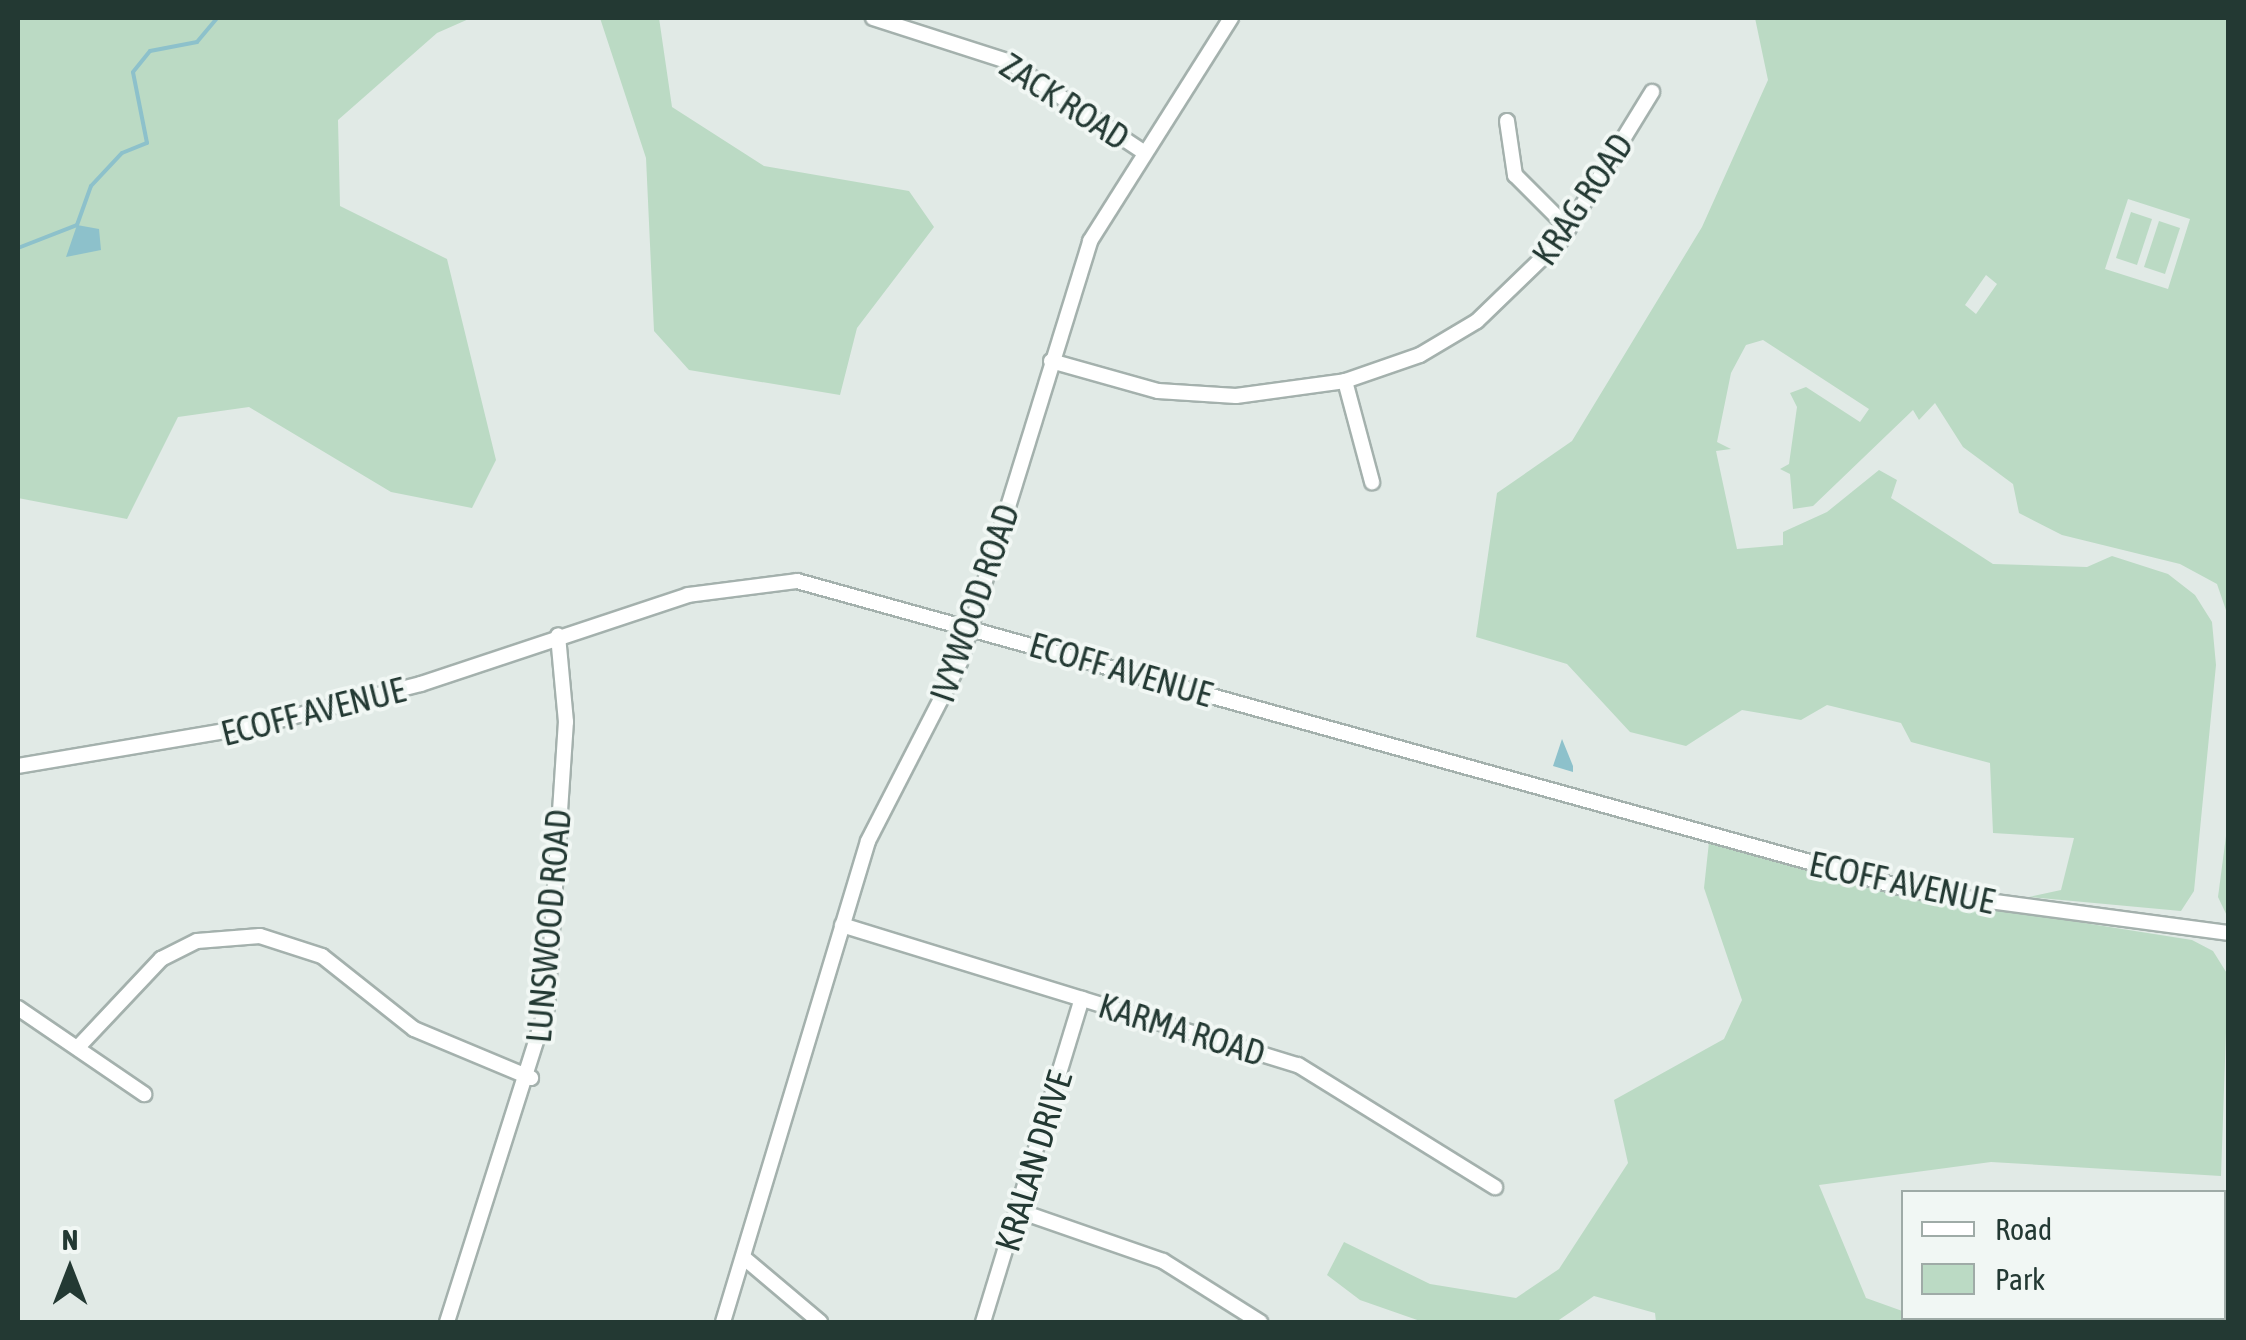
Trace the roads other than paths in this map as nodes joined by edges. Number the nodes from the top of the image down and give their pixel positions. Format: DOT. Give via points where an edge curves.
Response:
graph roads {
  1 [pos="873,18"];
  2 [pos="1231,18"];
  3 [pos="1652,92"];
  4 [pos="1507,121"];
  5 [pos="1142,151"];
  6 [pos="1569,230"];
  7 [pos="1051,362"];
  8 [pos="1345,381"];
  9 [pos="1372,482"];
  10 [pos="972,627"];
  11 [pos="558,635"];
  12 [pos="18,766"];
  13 [pos="842,926"];
  14 [pos="2228,933"];
  15 [pos="1082,999"];
  16 [pos="18,1008"];
  17 [pos="81,1044"];
  18 [pos="531,1078"];
  19 [pos="144,1094"];
  20 [pos="1495,1187"];
  21 [pos="1019,1211"];
  22 [pos="743,1257"];
  23 [pos="447,1322"];
  24 [pos="723,1322"];
  25 [pos="820,1322"];
  26 [pos="983,1322"];
  27 [pos="1260,1322"];
  1 -- 5 [label="street, ZACK ROAD" via="1007,61"];
  2 -- 5 [label="street, IVYWOOD ROAD"];
  3 -- 6 [label="street, KRAG ROAD"];
  4 -- 6 [label="street" via="1515,175"];
  5 -- 7 [label="street, IVYWOOD ROAD" via="1090,241"];
  6 -- 8 [label="street, KRAG ROAD" via="1476,321"];
  7 -- 8 [label="street, KRAG ROAD" via="1197,395"];
  7 -- 10 [label="street, IVYWOOD ROAD"];
  8 -- 9 [label="street"];
  10 -- 11 [label="street, ECOFF AVENUE" via="776,580 688,594"];
  10 -- 13 [label="street, IVYWOOD ROAD" via="945,699 874,824"];
  10 -- 14 [label="street, ECOFF AVENUE" via="1914,891"];
  11 -- 12 [label="street, ECOFF AVENUE" via="422,684 260,726"];
  11 -- 18 [label="street, LUNSWOOD ROAD" via="566,722 546,1007"];
  13 -- 15 [label="street, KARMA ROAD"];
  13 -- 22 [label="street, IVYWOOD ROAD"];
  15 -- 20 [label="street, KARMA ROAD" via="1298,1065"];
  15 -- 21 [label="street, KRALAN DRIVE"];
  16 -- 17 [label="street"];
  17 -- 18 [label="street" via="162,960 197,941 260,936 322,956 414,1029"];
  17 -- 19 [label="street"];
  18 -- 23 [label="street, LUNSWOOD ROAD"];
  21 -- 26 [label="street, KRALAN DRIVE"];
  21 -- 27 [label="street" via="1163,1261"];
  22 -- 24 [label="street, IVYWOOD ROAD"];
  22 -- 25 [label="street"];
}
